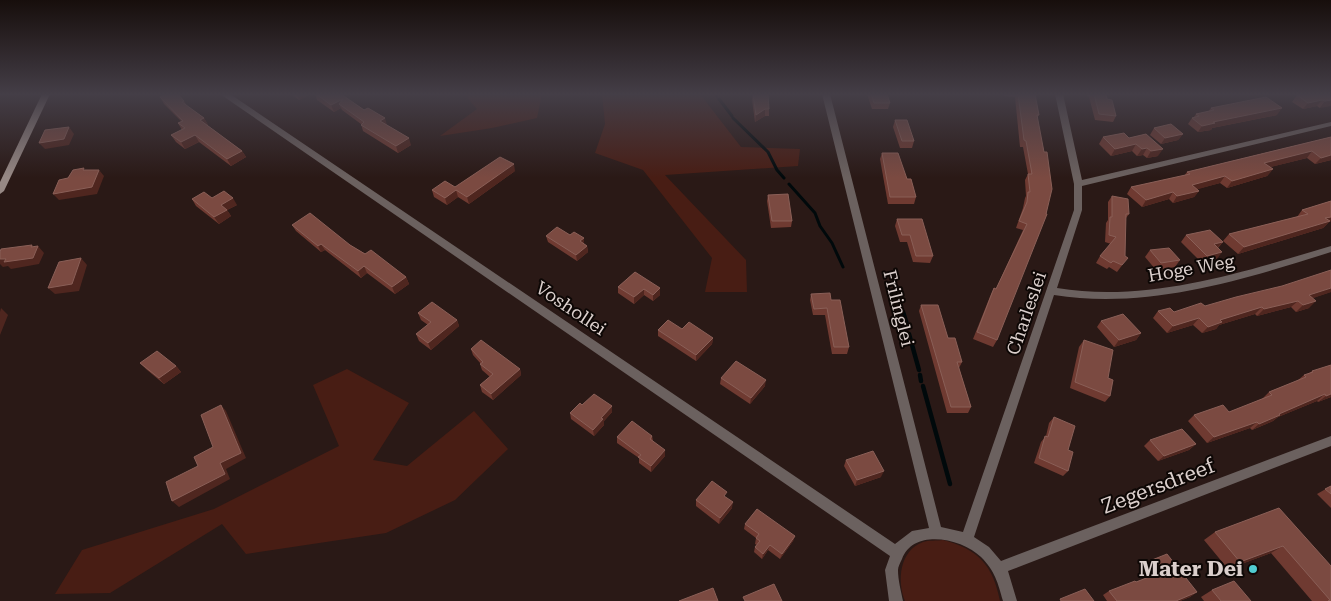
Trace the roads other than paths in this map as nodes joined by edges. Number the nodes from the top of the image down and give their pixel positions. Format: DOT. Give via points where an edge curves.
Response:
graph roads {
  1 [pos="33,122"];
  2 [pos="265,122"];
  3 [pos="833,122"];
  4 [pos="1065,122"];
  5 [pos="1331,124"];
  6 [pos="1078,184"];
  7 [pos="0,191"];
  8 [pos="1331,249"];
  9 [pos="1052,291"];
  10 [pos="1331,441"];
  11 [pos="936,531"];
  12 [pos="967,539"];
  13 [pos="897,553"];
  14 [pos="1000,568"];
  15 [pos="896,601"];
  16 [pos="1010,601"];
  1 -- 7 [label="street"];
  2 -- 13 [label="street, Voshollei"];
  3 -- 11 [label="street, Frilinglei"];
  4 -- 6 [label="street, Charleslei"];
  5 -- 6 [label="street"];
  6 -- 9 [label="street, Charleslei" via="1078,210"];
  8 -- 9 [label="street, Hoge Weg" via="1262,271 1171,290 1110,296"];
  9 -- 12 [label="street, Charleslei"];
  10 -- 14 [label="street, Zegersdreef"];
  11 -- 12 [label="street"];
  11 -- 13 [label="street" via="920,533 907,540"];
  12 -- 14 [label="street" via="985,551"];
  13 -- 15 [label="street" via="891,568 891,586"];
  14 -- 16 [label="street"];
}
